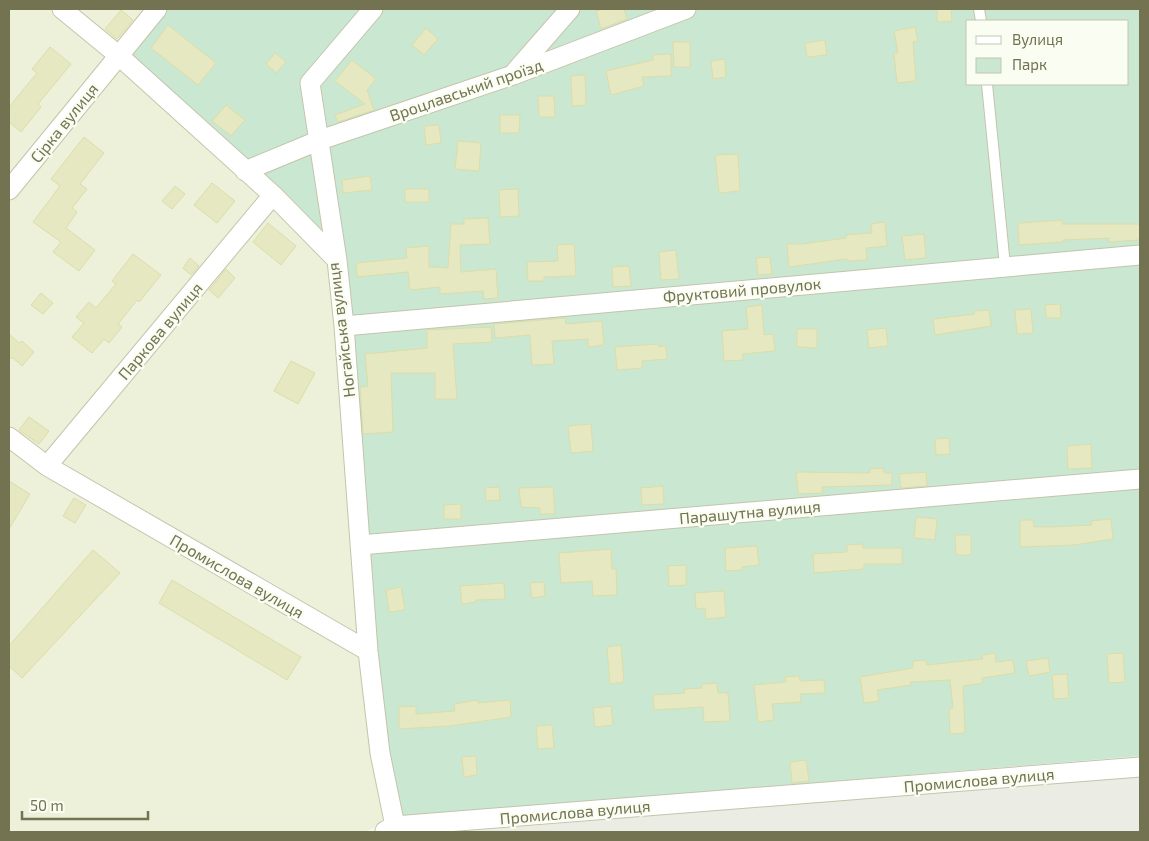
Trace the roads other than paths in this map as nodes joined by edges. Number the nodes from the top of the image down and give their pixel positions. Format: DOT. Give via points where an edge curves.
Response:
graph roads {
  1 [pos="62,9"];
  2 [pos="157,9"];
  3 [pos="373,9"];
  4 [pos="570,9"];
  5 [pos="686,9"];
  6 [pos="118,55"];
  7 [pos="512,75"];
  8 [pos="987,85"];
  9 [pos="320,140"];
  10 [pos="245,171"];
  11 [pos="9,190"];
  12 [pos="273,195"];
  13 [pos="1140,255"];
  14 [pos="337,260"];
  15 [pos="1005,266"];
  16 [pos="344,326"];
  17 [pos="9,438"];
  18 [pos="47,466"];
  19 [pos="1140,479"];
  20 [pos="360,545"];
  21 [pos="368,651"];
  22 [pos="1140,767"];
  23 [pos="389,829"];
  1 -- 6 [label="street, Ногайська вулиця"];
  2 -- 6 [label="street, Сірка вулиця"];
  3 -- 9 [label="street" via="310,83"];
  4 -- 7 [label="street"];
  5 -- 7 [label="street, Вроцлавський проїзд"];
  6 -- 10 [label="street, Ногайська вулиця"];
  6 -- 11 [label="street, Сірка вулиця"];
  7 -- 9 [label="street, Вроцлавський проїзд"];
  8 -- 15 [label="lane"];
  9 -- 10 [label="street, Вроцлавський проїзд"];
  9 -- 14 [label="street"];
  10 -- 12 [label="street, Ногайська вулиця"];
  12 -- 14 [label="street, Ногайська вулиця"];
  12 -- 18 [label="street, Паркова вулиця"];
  13 -- 15 [label="street, Фруктовий провулок"];
  14 -- 16 [label="street, Ногайська вулиця"];
  15 -- 16 [label="street, Фруктовий провулок"];
  16 -- 20 [label="street, Ногайська вулиця"];
  17 -- 18 [label="street, Промислова вулиця"];
  18 -- 21 [label="street, Промислова вулиця"];
  19 -- 20 [label="street, Парашутна вулиця"];
  20 -- 21 [label="street, Ногайська вулиця"];
  21 -- 23 [label="street, Промислова вулиця"];
  22 -- 23 [label="street, Промислова вулиця"];
}
